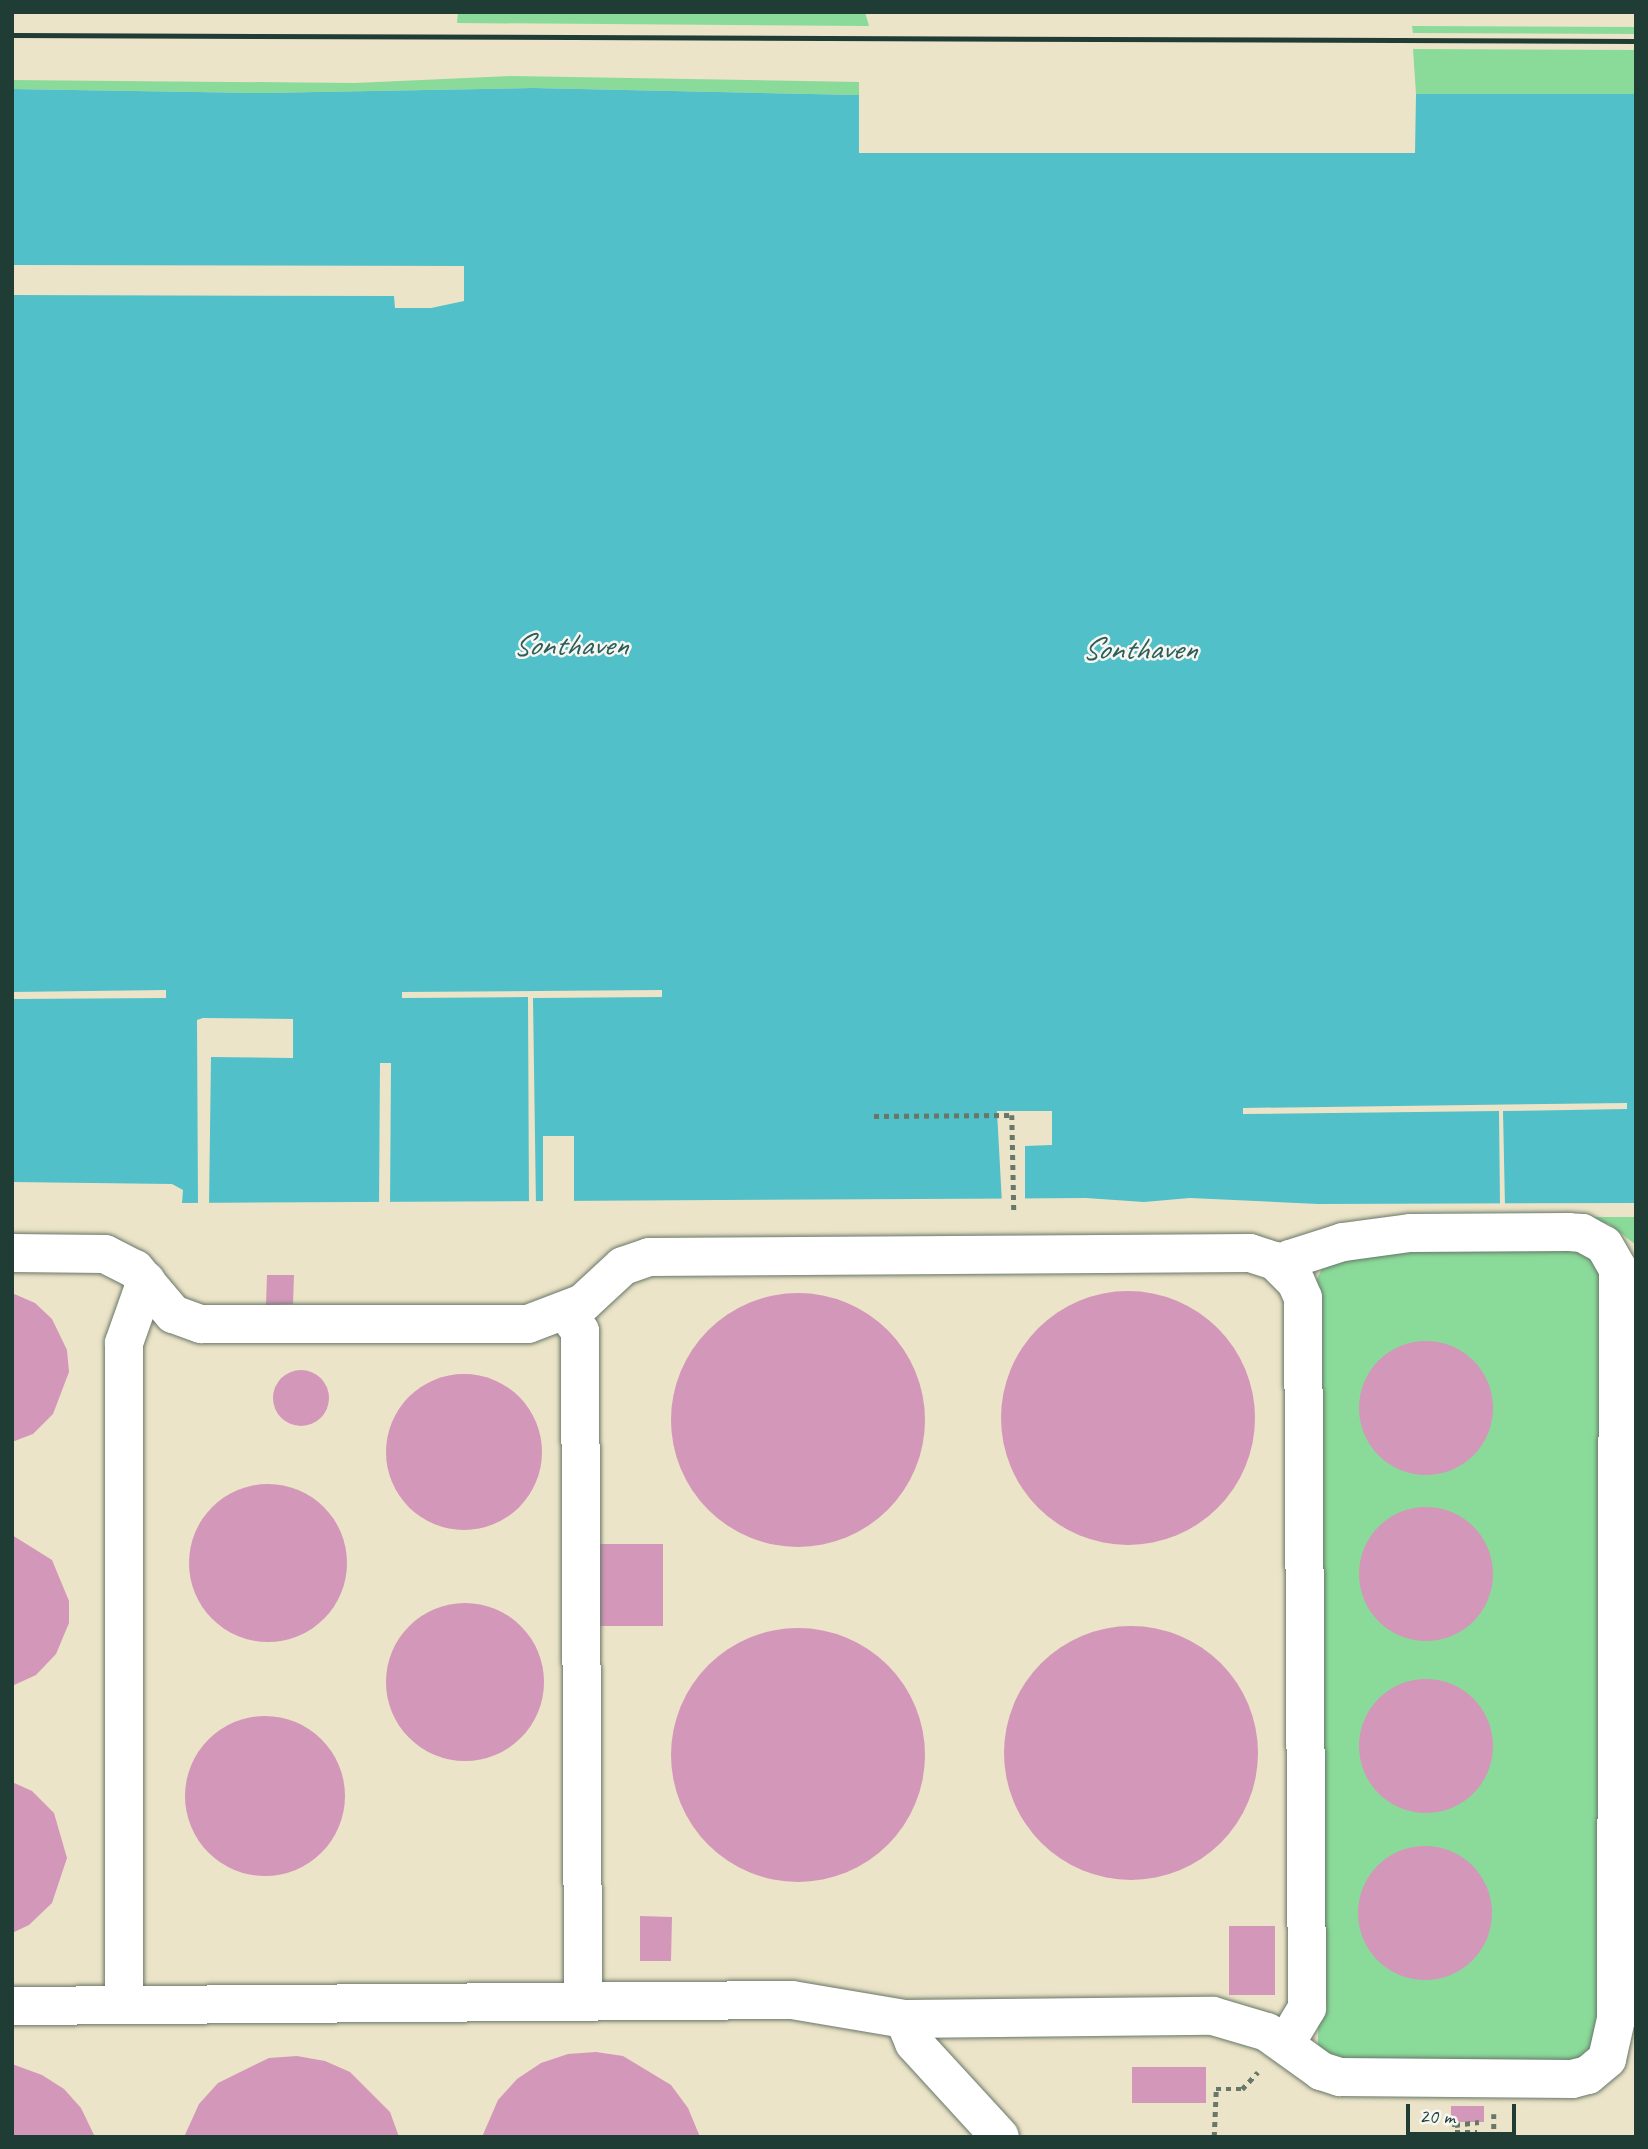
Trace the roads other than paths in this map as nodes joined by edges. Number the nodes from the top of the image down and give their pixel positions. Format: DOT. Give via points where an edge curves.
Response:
graph roads {
  1 [pos="12,1253"];
  2 [pos="1286,1270"];
  3 [pos="146,1281"];
  4 [pos="566,1312"];
  5 [pos="583,2001"];
  6 [pos="124,2005"];
  7 [pos="12,2006"];
  8 [pos="904,2019"];
  9 [pos="1286,2043"];
  10 [pos="1000,2137"];
  1 -- 3 [label="lane" via="105,1254 135,1269"];
  2 -- 4 [label="lane" via="1250,1253 649,1257 623,1266 583,1303"];
  2 -- 9 [label="lane" via="1303,1298 1307,1994 1307,2008"];
  2 -- 9 [label="lane" via="1290,1259 1324,1246 1437,1233 1582,1233 1604,1245 1618,1269 1613,2047 1599,2069 1572,2079 1350,2078 1321,2071"];
  3 -- 4 [label="lane" via="161,1306 201,1324 528,1324"];
  3 -- 6 [label="lane" via="124,1343"];
  4 -- 5 [label="lane" via="580,1331"];
  5 -- 6 [label="lane"];
  5 -- 8 [label="lane" via="792,2000"];
  6 -- 7 [label="lane"];
  8 -- 9 [label="lane" via="1213,2016 1249,2024"];
  8 -- 10 [label="lane" via="914,2043"];
}
